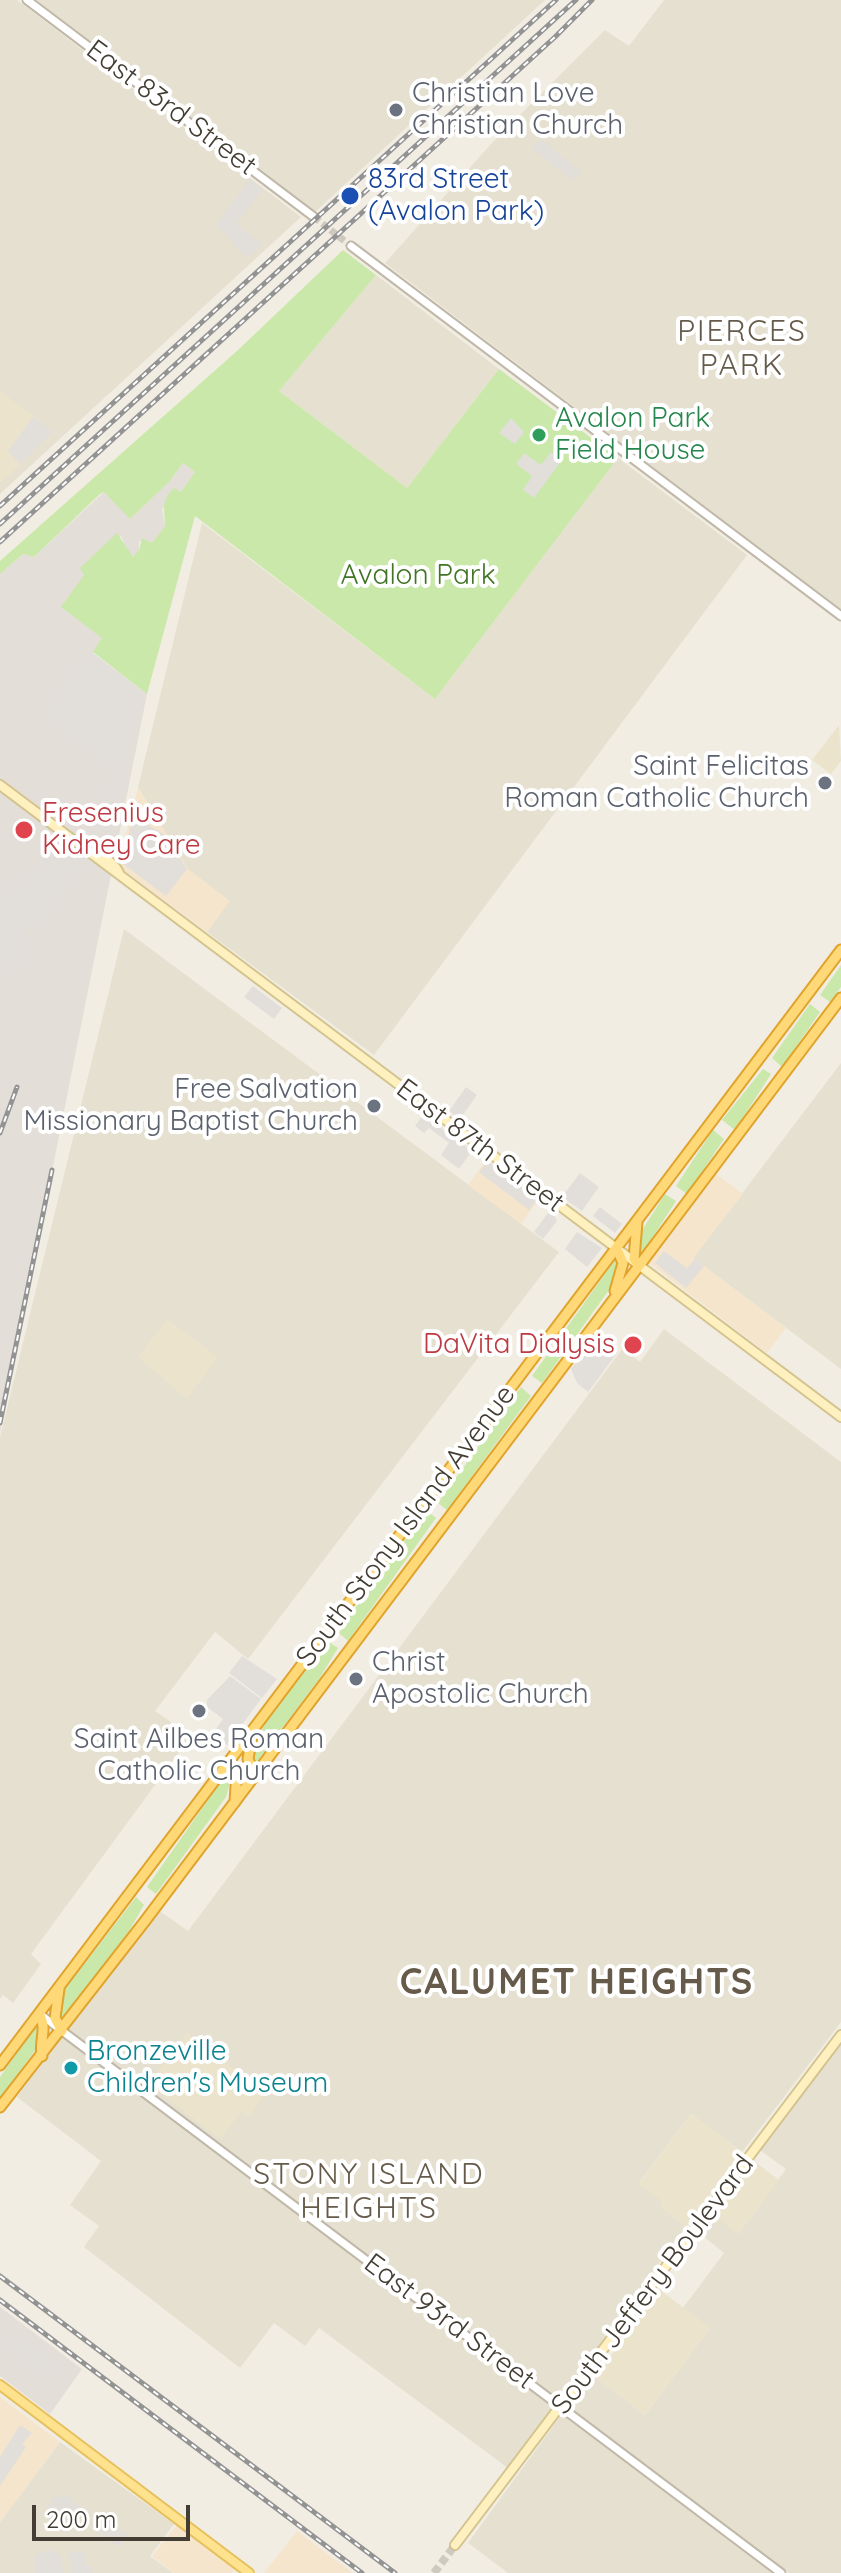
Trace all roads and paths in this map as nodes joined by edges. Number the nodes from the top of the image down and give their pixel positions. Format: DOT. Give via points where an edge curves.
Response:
graph roads {
  1 [pos="27,0"];
  2 [pos="314,217"];
  3 [pos="351,246"];
  4 [pos="841,616"];
  5 [pos="0,785"];
  6 [pos="841,950"];
  7 [pos="841,998"];
  8 [pos="637,1222"];
  9 [pos="617,1249"];
  10 [pos="639,1265"];
  11 [pos="613,1300"];
  12 [pos="841,1417"];
  13 [pos="254,1728"];
  14 [pos="230,1760"];
  15 [pos="255,1776"];
  16 [pos="235,1802"];
  17 [pos="58,1988"];
  18 [pos="39,2014"];
  19 [pos="62,2031"];
  20 [pos="841,2035"];
  21 [pos="42,2056"];
  22 [pos="0,2065"];
  23 [pos="0,2107"];
  24 [pos="0,2385"];
  25 [pos="562,2407"];
  26 [pos="457,2546"];
  27 [pos="249,2573"];
  28 [pos="781,2573"];
  1 -- 2 [label="street, East 83rd Street"];
  3 -- 4 [label="street"];
  5 -- 9 [label="main road, East 87th Street"];
  6 -- 8 [label="highway, South Stony Island Avenue"];
  7 -- 10 [label="highway, South Stony Island Avenue"];
  8 -- 9 [label="highway, South Stony Island Avenue"];
  8 -- 10 [label="highway" via="634,1259"];
  9 -- 10 [label="main road, East 87th Street"];
  9 -- 11 [label="highway" via="623,1263"];
  9 -- 13 [label="highway, South Stony Island Avenue"];
  10 -- 11 [label="highway, South Stony Island Avenue"];
  10 -- 12 [label="main road, East 87th Street"];
  11 -- 15 [label="highway, South Stony Island Avenue"];
  13 -- 14 [label="highway, South Stony Island Avenue"];
  13 -- 15 [label="highway" via="248,1759"];
  14 -- 16 [label="highway" via="237,1771"];
  14 -- 17 [label="highway, South Stony Island Avenue"];
  15 -- 16 [label="highway, South Stony Island Avenue"];
  16 -- 19 [label="highway, South Stony Island Avenue"];
  17 -- 18 [label="highway, South Stony Island Avenue"];
  17 -- 19 [label="highway" via="55,2018"];
  18 -- 19 [label="street, East 93rd Street"];
  18 -- 21 [label="highway" via="44,2026"];
  18 -- 22 [label="highway, South Stony Island Avenue"];
  19 -- 21 [label="highway, South Stony Island Avenue"];
  19 -- 25 [label="street, East 93rd Street"];
  20 -- 25 [label="main road, South Jeffery Boulevard"];
  21 -- 23 [label="highway, South Stony Island Avenue"];
  24 -- 27 [label="main road"];
  25 -- 26 [label="main road, South Jeffery Boulevard"];
  25 -- 28 [label="street, East 93rd Street"];
}
